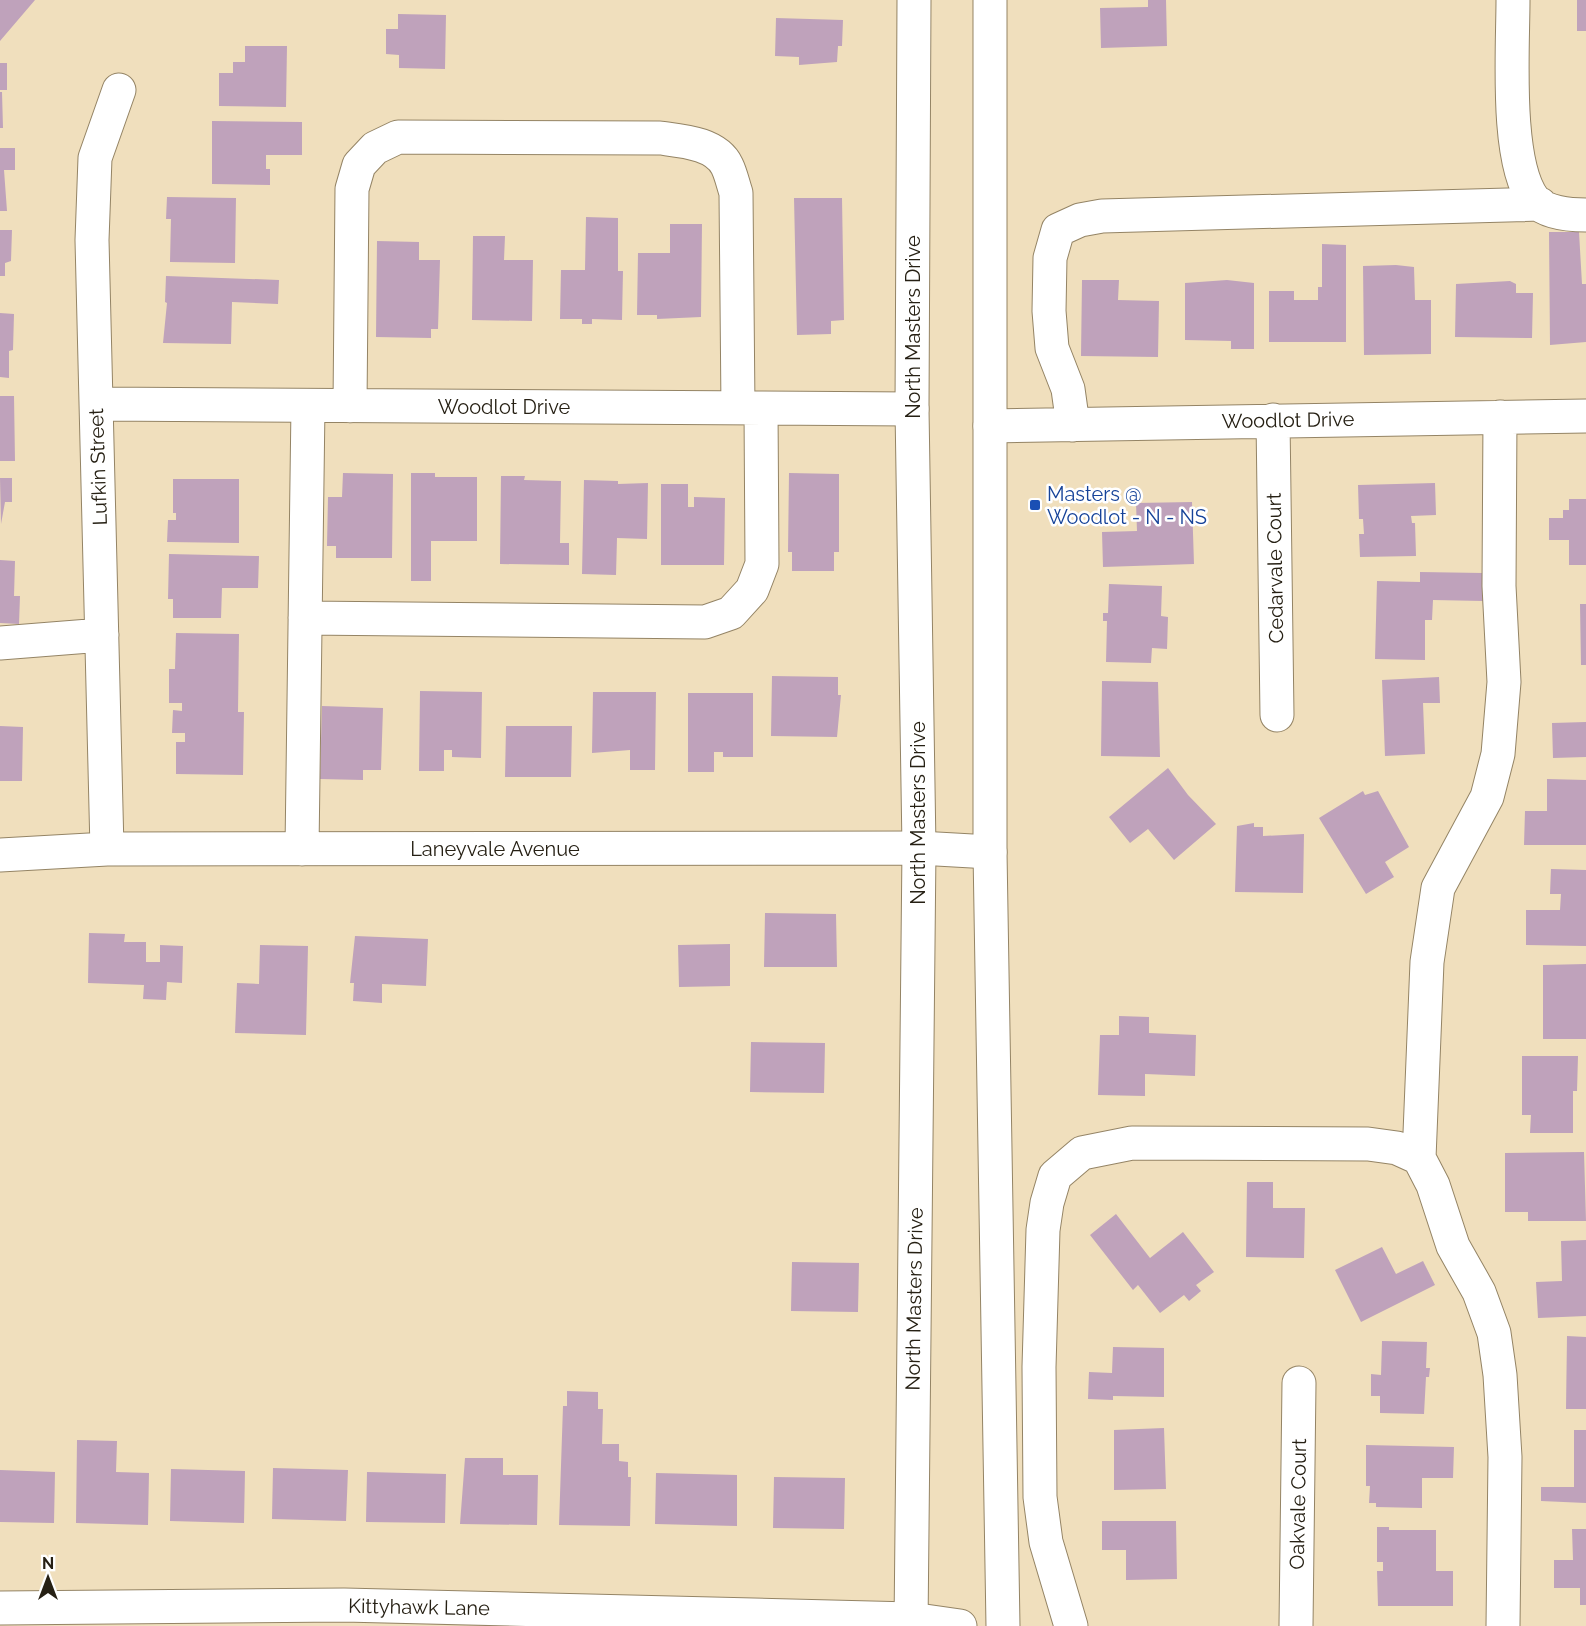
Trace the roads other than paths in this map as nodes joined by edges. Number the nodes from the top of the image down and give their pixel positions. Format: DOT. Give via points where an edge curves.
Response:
graph roads {
  1 [pos="914,0"];
  2 [pos="990,0"];
  3 [pos="1513,0"];
  4 [pos="119,90"];
  5 [pos="1540,204"];
  6 [pos="1586,215"];
  7 [pos="96,404"];
  8 [pos="308,405"];
  9 [pos="350,406"];
  10 [pos="749,408"];
  11 [pos="912,409"];
  12 [pos="1586,416"];
  13 [pos="1500,417"];
  14 [pos="1272,420"];
  15 [pos="1073,425"];
  16 [pos="990,426"];
  17 [pos="305,618"];
  18 [pos="102,635"];
  19 [pos="0,643"];
  20 [pos="1277,715"];
  21 [pos="919,848"];
  22 [pos="107,849"];
  23 [pos="302,849"];
  24 [pos="990,852"];
  25 [pos="0,855"];
  26 [pos="1419,1158"];
  27 [pos="1299,1383"];
  28 [pos="0,1608"];
  29 [pos="911,1622"];
  30 [pos="960,1626"];
  31 [pos="1003,1626"];
  32 [pos="1071,1626"];
  33 [pos="1296,1626"];
  34 [pos="1503,1626"];
  1 -- 11 [label="street, North Masters Drive"];
  2 -- 16 [label="street"];
  3 -- 5 [label="street" via="1514,135 1523,177"];
  4 -- 7 [label="street, Lufkin Street" via="95,158 92,240"];
  5 -- 6 [label="street" via="1550,211"];
  5 -- 15 [label="street" via="1102,216 1080,220 1058,231 1050,258 1052,348 1068,389"];
  7 -- 8 [label="street, Woodlot Drive"];
  7 -- 18 [label="street, Lufkin Street"];
  8 -- 9 [label="street, Woodlot Drive"];
  8 -- 17 [label="street"];
  9 -- 10 [label="street, Woodlot Drive"];
  9 -- 10 [label="street" via="352,189 359,165 375,148 398,137 660,138 710,149 726,164 736,193"];
  10 -- 11 [label="street, Woodlot Drive"];
  10 -- 17 [label="street" via="762,564 752,590 731,613 705,622"];
  11 -- 21 [label="street, North Masters Drive"];
  12 -- 13 [label="street, Woodlot Drive"];
  13 -- 14 [label="street, Woodlot Drive"];
  13 -- 26 [label="street" via="1499,586 1504,682 1498,754 1488,797 1438,888 1427,962"];
  14 -- 15 [label="street, Woodlot Drive"];
  14 -- 20 [label="street, Cedarvale Court"];
  15 -- 16 [label="street, Woodlot Drive"];
  16 -- 24 [label="street"];
  17 -- 23 [label="street"];
  18 -- 19 [label="street"];
  18 -- 22 [label="street, Lufkin Street"];
  21 -- 23 [label="street, Laneyvale Avenue"];
  21 -- 24 [label="street, Laneyvale Avenue"];
  21 -- 29 [label="street, North Masters Drive"];
  22 -- 23 [label="street, Laneyvale Avenue"];
  22 -- 25 [label="street, Laneyvale Avenue"];
  24 -- 31 [label="street"];
  26 -- 32 [label="street" via="1397,1148 1368,1144 1132,1143 1082,1153 1055,1176 1043,1230 1040,1497 1046,1542"];
  26 -- 34 [label="street" via="1433,1185 1453,1246 1479,1292 1494,1333 1505,1457"];
  27 -- 33 [label="street, Oakvale Court"];
  28 -- 29 [label="street, Kittyhawk Lane" via="344,1605"];
  29 -- 30 [label="street, Kittyhawk Lane"];
}
